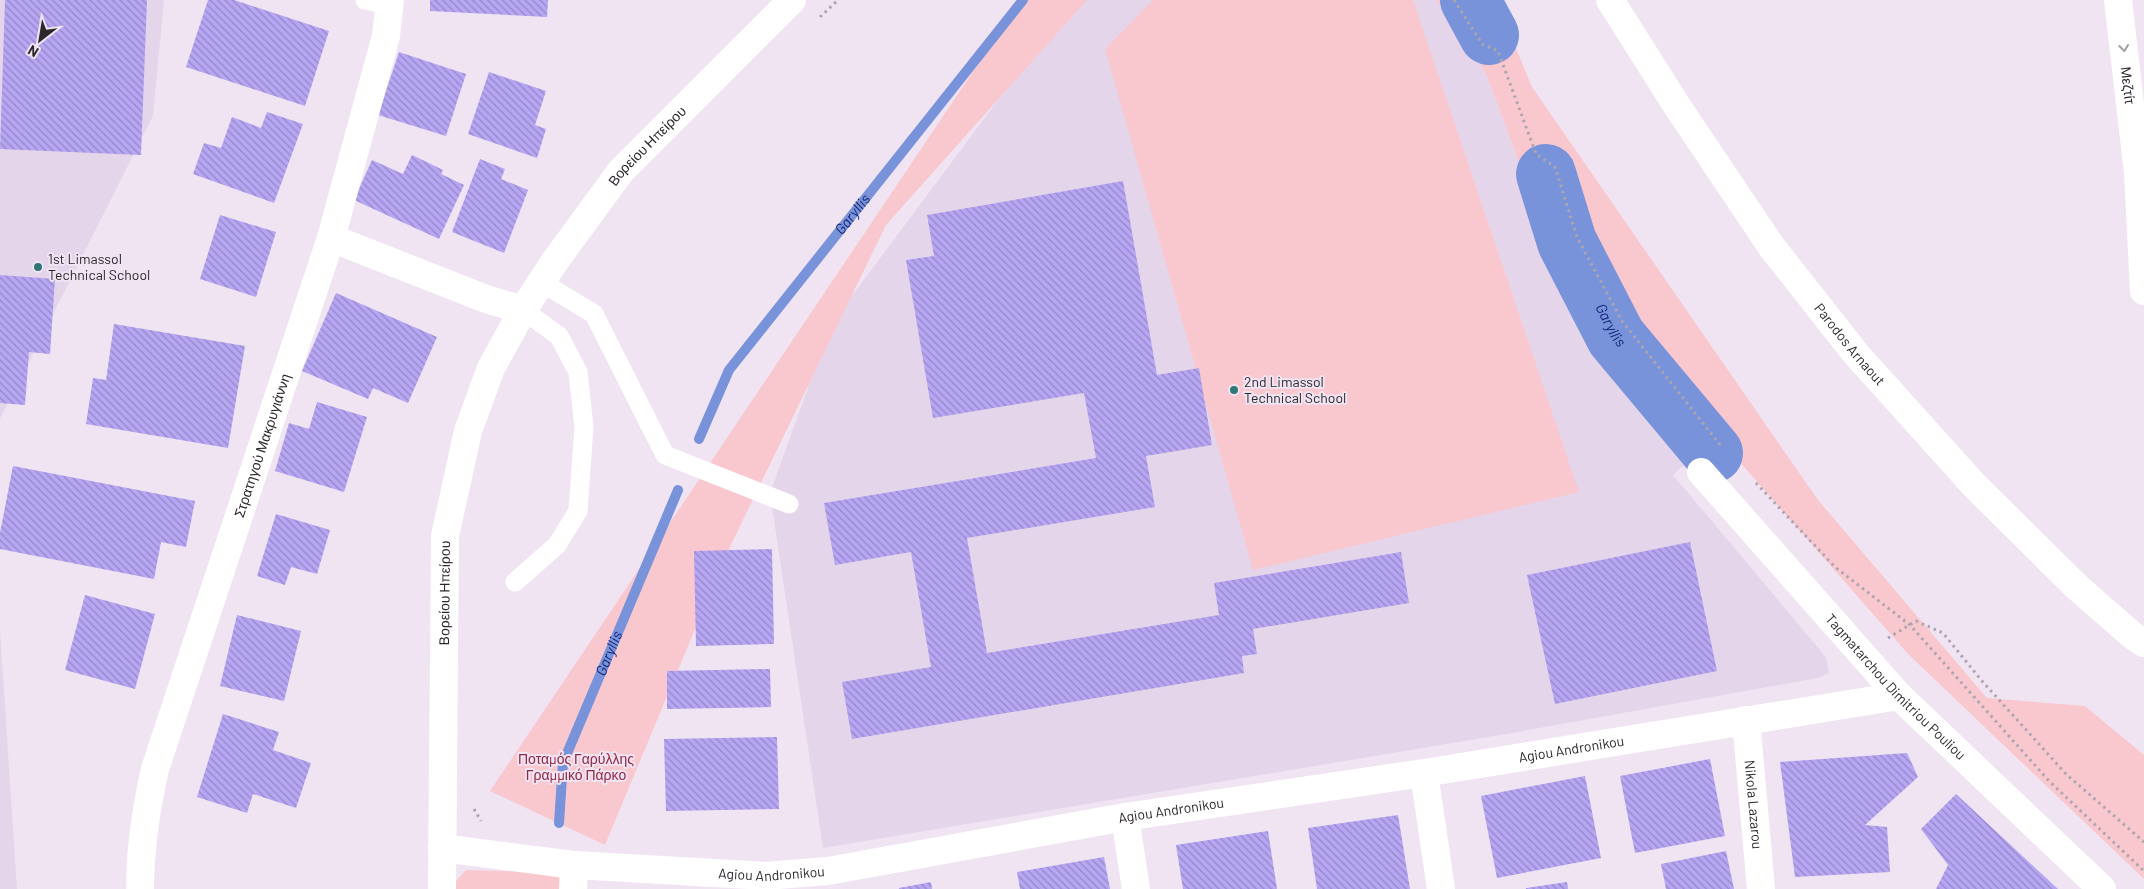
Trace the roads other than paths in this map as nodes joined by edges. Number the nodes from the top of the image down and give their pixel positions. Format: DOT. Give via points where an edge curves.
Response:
graph roads {
  1 [pos="792,0"];
  2 [pos="1610,0"];
  3 [pos="2118,0"];
  4 [pos="381,2"];
  5 [pos="2141,172"];
  6 [pos="331,238"];
  7 [pos="541,282"];
  8 [pos="2144,291"];
  9 [pos="524,310"];
  10 [pos="1701,472"];
  11 [pos="789,504"];
  12 [pos="515,582"];
  13 [pos="2144,643"];
  14 [pos="1899,696"];
  15 [pos="1746,720"];
  16 [pos="1424,773"];
  17 [pos="1125,817"];
  18 [pos="442,848"];
  19 [pos="574,877"];
  20 [pos="829,880"];
  21 [pos="140,889"];
  22 [pos="442,889"];
  23 [pos="1136,889"];
  24 [pos="1441,889"];
  25 [pos="1761,889"];
  26 [pos="2102,889"];
  1 -- 7 [label="street, Βορείου Ηπείρου" via="622,171"];
  2 -- 13 [label="street, Parodos Arnaout" via="1771,246 1856,354 1974,485 2077,587"];
  3 -- 5 [label="street, Μεζτίτ, one-way"];
  4 -- 6 [label="street, Στρατηγού Μακρυγιάννη" via="386,36"];
  5 -- 8 [label="street, Μεζτίτ"];
  6 -- 9 [label="street" via="486,300"];
  6 -- 21 [label="street, Στρατηγού Μακρυγιάννη" via="155,769 145,812"];
  7 -- 9 [label="street, Βορείου Ηπείρου"];
  7 -- 11 [label="lane" via="594,314 664,455"];
  9 -- 12 [label="lane" via="559,336 578,372 584,426 578,512 557,545"];
  9 -- 18 [label="street, Βορείου Ηπείρου" via="491,368 468,431 445,536"];
  10 -- 14 [label="street, Tagmatarchou Dimitriou Pouliou"];
  14 -- 15 [label="street, Agiou Andronikou"];
  14 -- 26 [label="street, Tagmatarchou Dimitriou Pouliou"];
  15 -- 16 [label="street, Agiou Andronikou"];
  15 -- 25 [label="street, Nikola Lazarou"];
  16 -- 17 [label="street, Agiou Andronikou"];
  16 -- 24 [label="street"];
  17 -- 20 [label="street, Agiou Andronikou"];
  17 -- 23 [label="street"];
  18 -- 19 [label="street, Agiou Andronikou"];
  18 -- 22 [label="street, Βορείου Ηπείρου"];
  19 -- 20 [label="street, Agiou Andronikou" via="766,876"];
}
